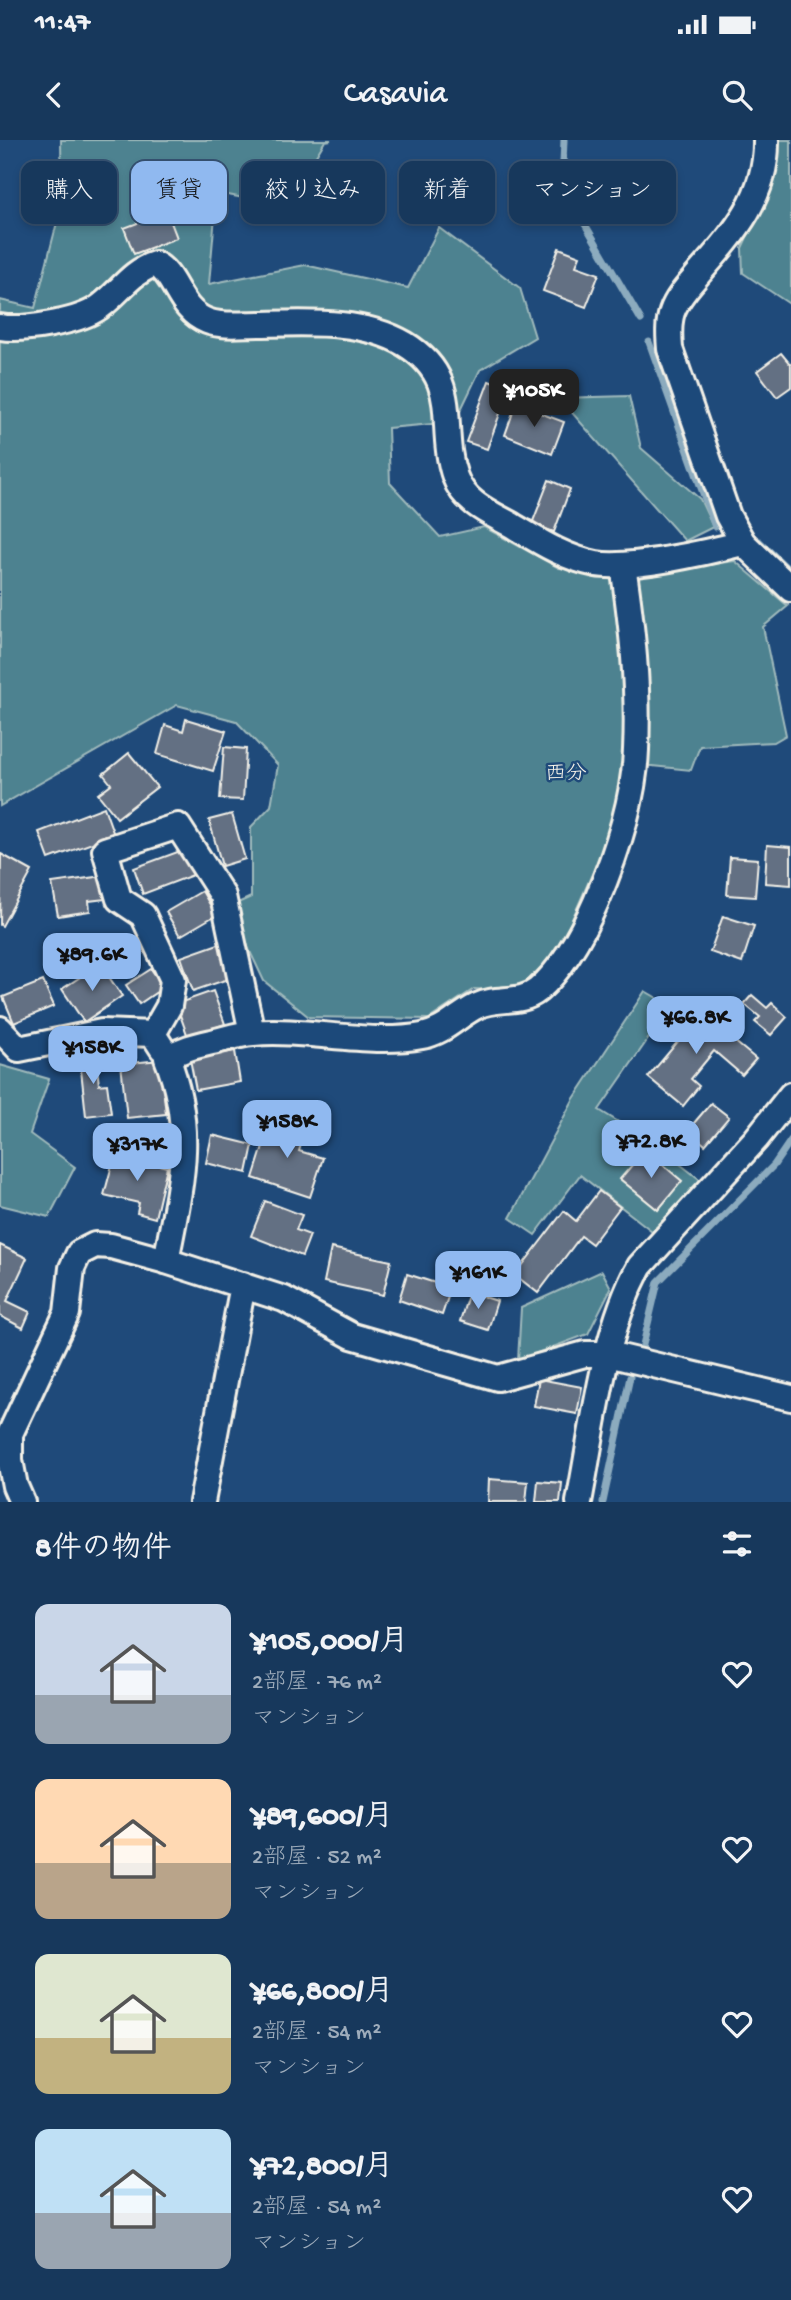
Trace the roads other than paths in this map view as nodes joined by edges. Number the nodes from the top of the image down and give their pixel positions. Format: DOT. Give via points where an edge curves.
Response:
graph roads {
  1 [pos="766,140"];
  2 [pos="0,327"];
  3 [pos="743,543"];
  4 [pos="623,565"];
  5 [pos="791,589"];
  6 [pos="0,1029"];
  7 [pos="252,1033"];
  8 [pos="153,1034"];
  9 [pos="167,1058"];
  10 [pos="791,1095"];
  11 [pos="166,1261"];
  12 [pos="243,1286"];
  13 [pos="608,1354"];
  14 [pos="791,1398"];
  15 [pos="22,1502"];
  16 [pos="202,1502"];
  17 [pos="579,1502"];
  1 -- 3 [label="street" via="760,186 750,211 682,294 672,311 669,331 670,349 710,467"];
  2 -- 4 [label="street" via="57,323 95,310 142,268 155,264 162,267 194,315 209,322 326,324 388,336 407,345 443,386 455,477 467,497 564,555"];
  3 -- 4 [label="street"];
  3 -- 5 [label="street"];
  4 -- 7 [label="street" via="634,635 636,751 625,820 611,865 567,956 537,991 520,999 477,1006 443,1030 422,1036"];
  6 -- 8 [label="street" via="19,1049 102,1032"];
  7 -- 8 [label="street" via="223,896 178,826 105,850 119,899 143,915 173,980 169,1006"];
  7 -- 9 [label="street" via="181,1049"];
  8 -- 9 [label="street"];
  9 -- 11 [label="street" via="177,1084 185,1134 184,1168"];
  10 -- 13 [label="street" via="640,1266 628,1287"];
  11 -- 12 [label="street"];
  11 -- 15 [label="street" via="111,1246 95,1245 79,1253 72,1268 67,1313 10,1434 10,1460"];
  12 -- 13 [label="street" via="284,1299 352,1336 498,1378 585,1354"];
  12 -- 16 [label="street"];
  13 -- 14 [label="street"];
  13 -- 17 [label="street"];
}
